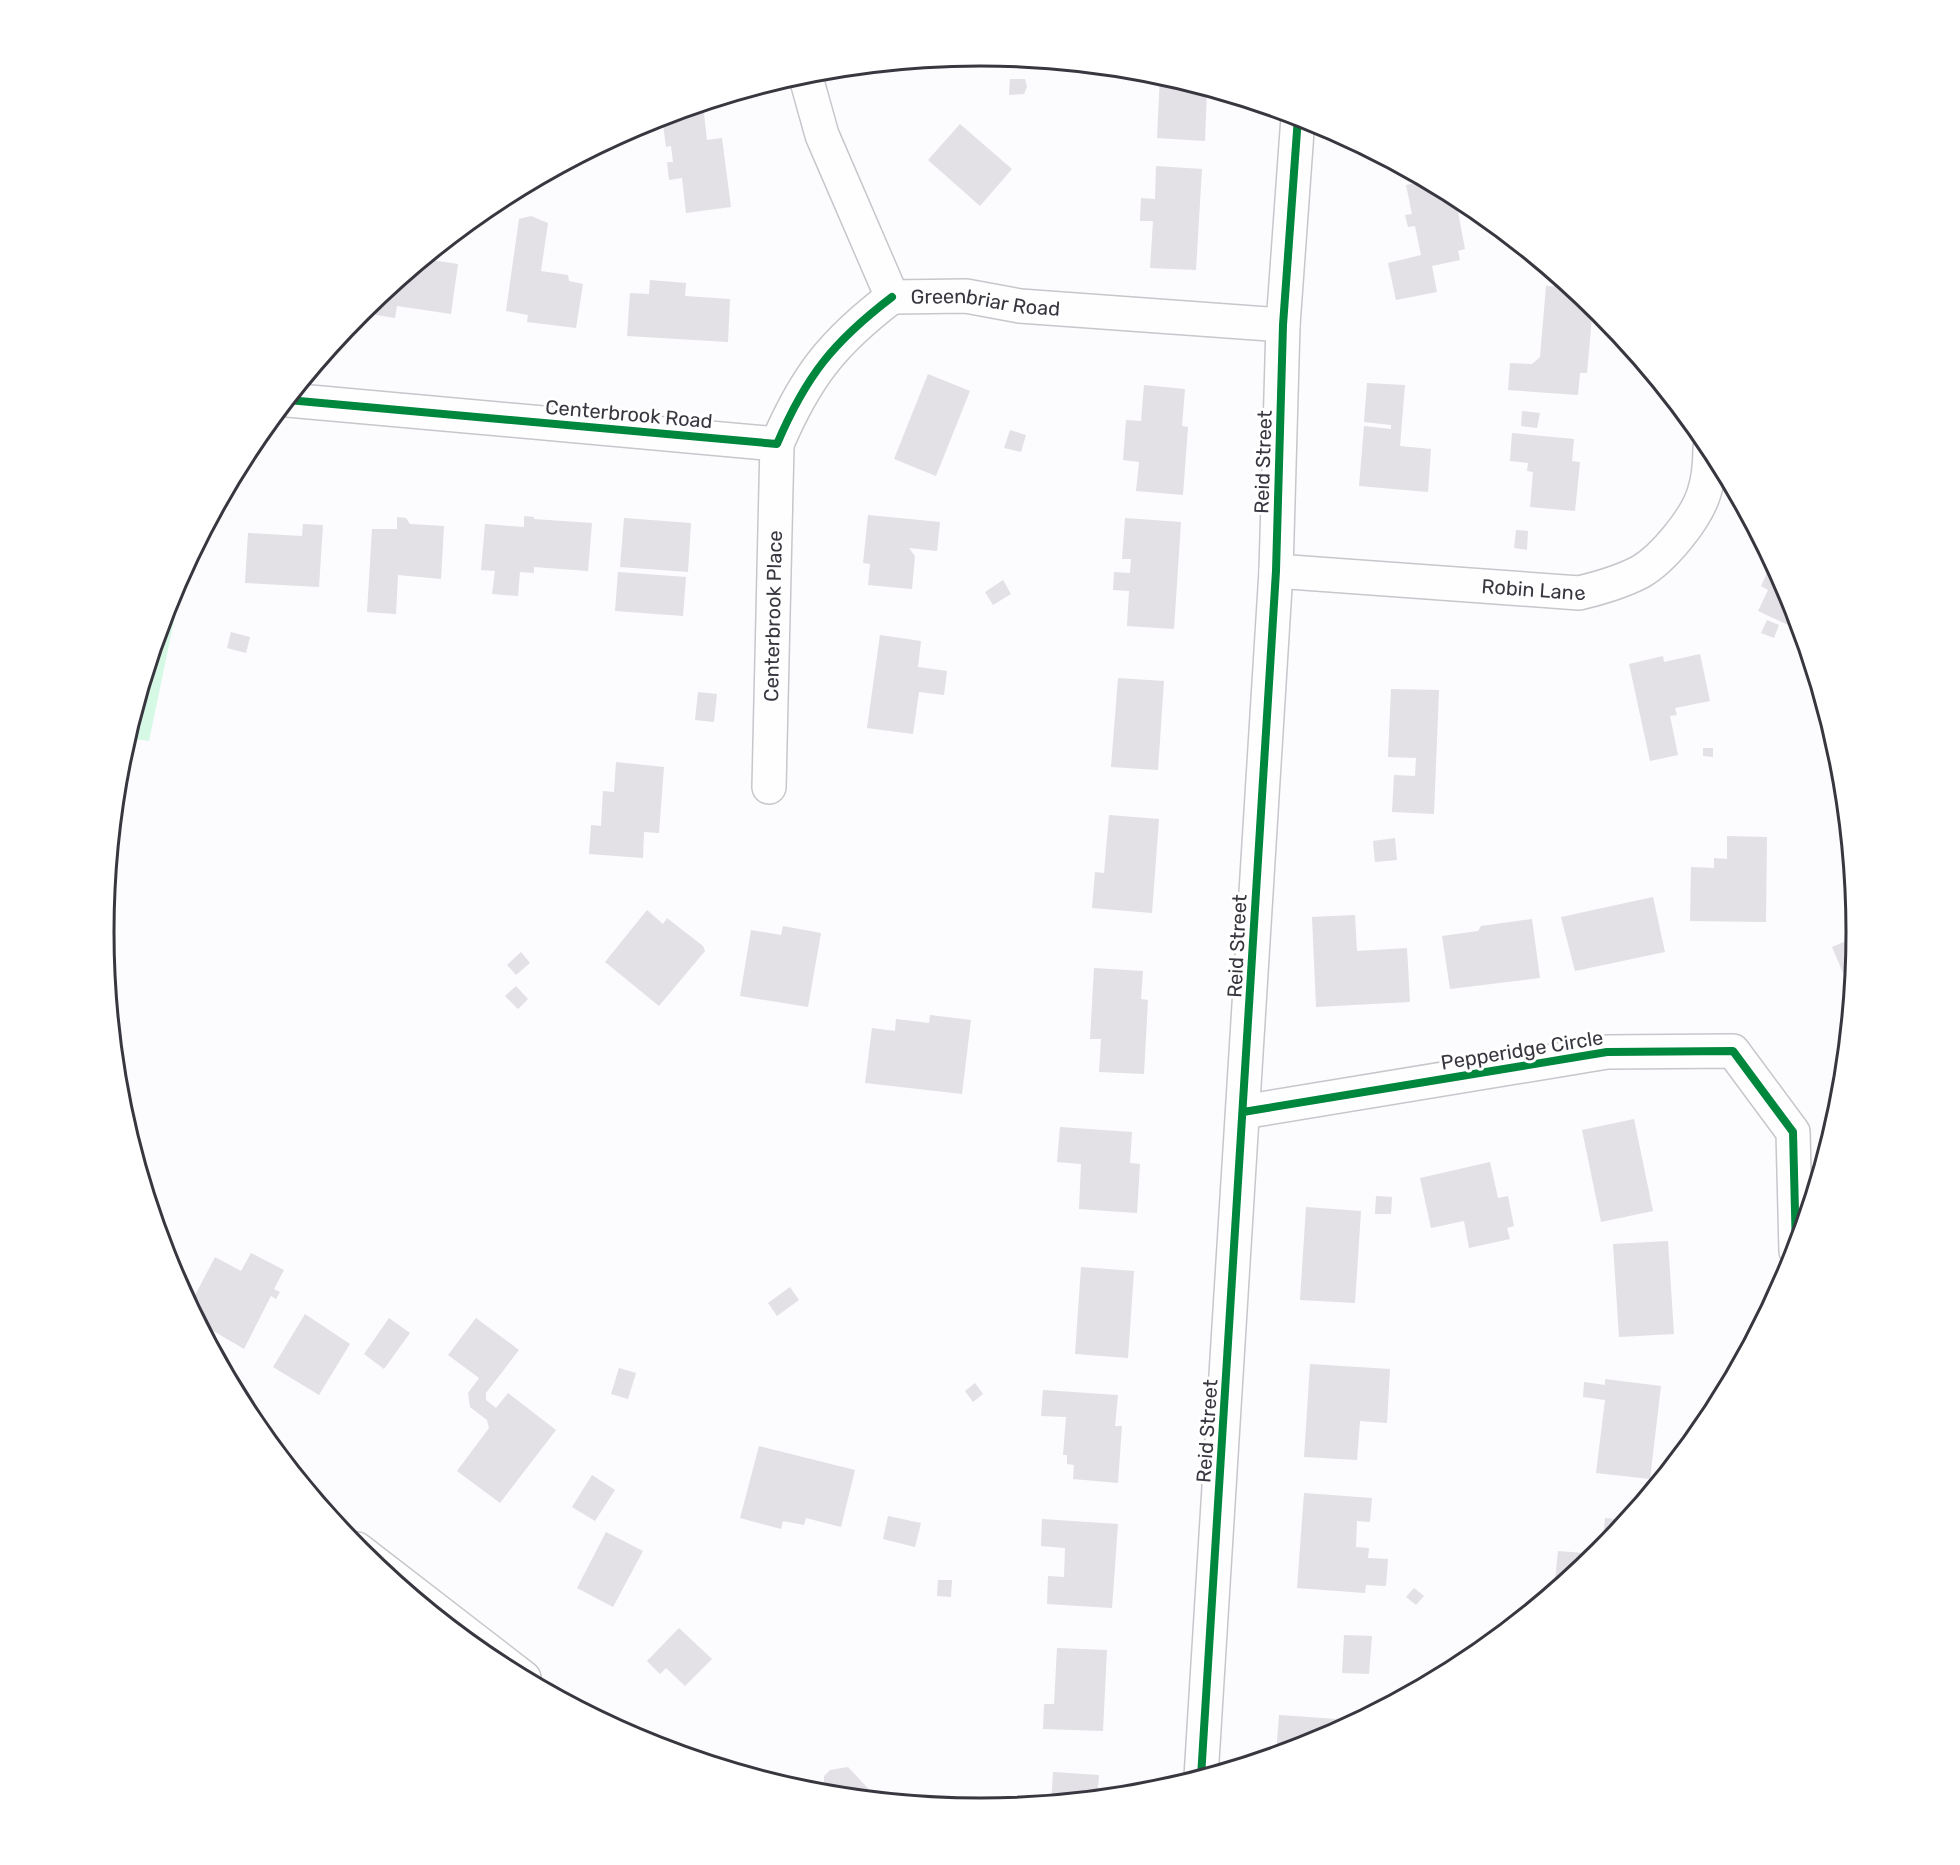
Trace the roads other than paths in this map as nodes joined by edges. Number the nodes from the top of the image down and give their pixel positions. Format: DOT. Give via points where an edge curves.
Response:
graph roads {
  1 [pos="808,84"];
  2 [pos="1297,126"];
  3 [pos="892,297"];
  4 [pos="1283,325"];
  5 [pos="296,401"];
  6 [pos="777,444"];
  7 [pos="1708,463"];
  8 [pos="1276,572"];
  9 [pos="769,787"];
  10 [pos="1243,1112"];
  11 [pos="1795,1226"];
  12 [pos="1202,1769"];
  1 -- 3 [label="street, Greenbriar Road" via="822,135"];
  2 -- 4 [label="street, Reid Street"];
  3 -- 4 [label="street, Greenbriar Road" via="966,296 1020,306"];
  3 -- 6 [label="street" via="844,335 818,367 795,401"];
  4 -- 8 [label="street, Reid Street"];
  5 -- 6 [label="street, Centerbrook Road"];
  6 -- 9 [label="street, Centerbrook Place"];
  7 -- 8 [label="street, Robin Lane" via="1703,496 1667,550 1641,571 1579,593"];
  8 -- 10 [label="street, Reid Street"];
  10 -- 11 [label="street, Pepperidge Circle" via="1607,1053 1733,1051 1793,1132"];
  10 -- 12 [label="street, Reid Street"];
}
